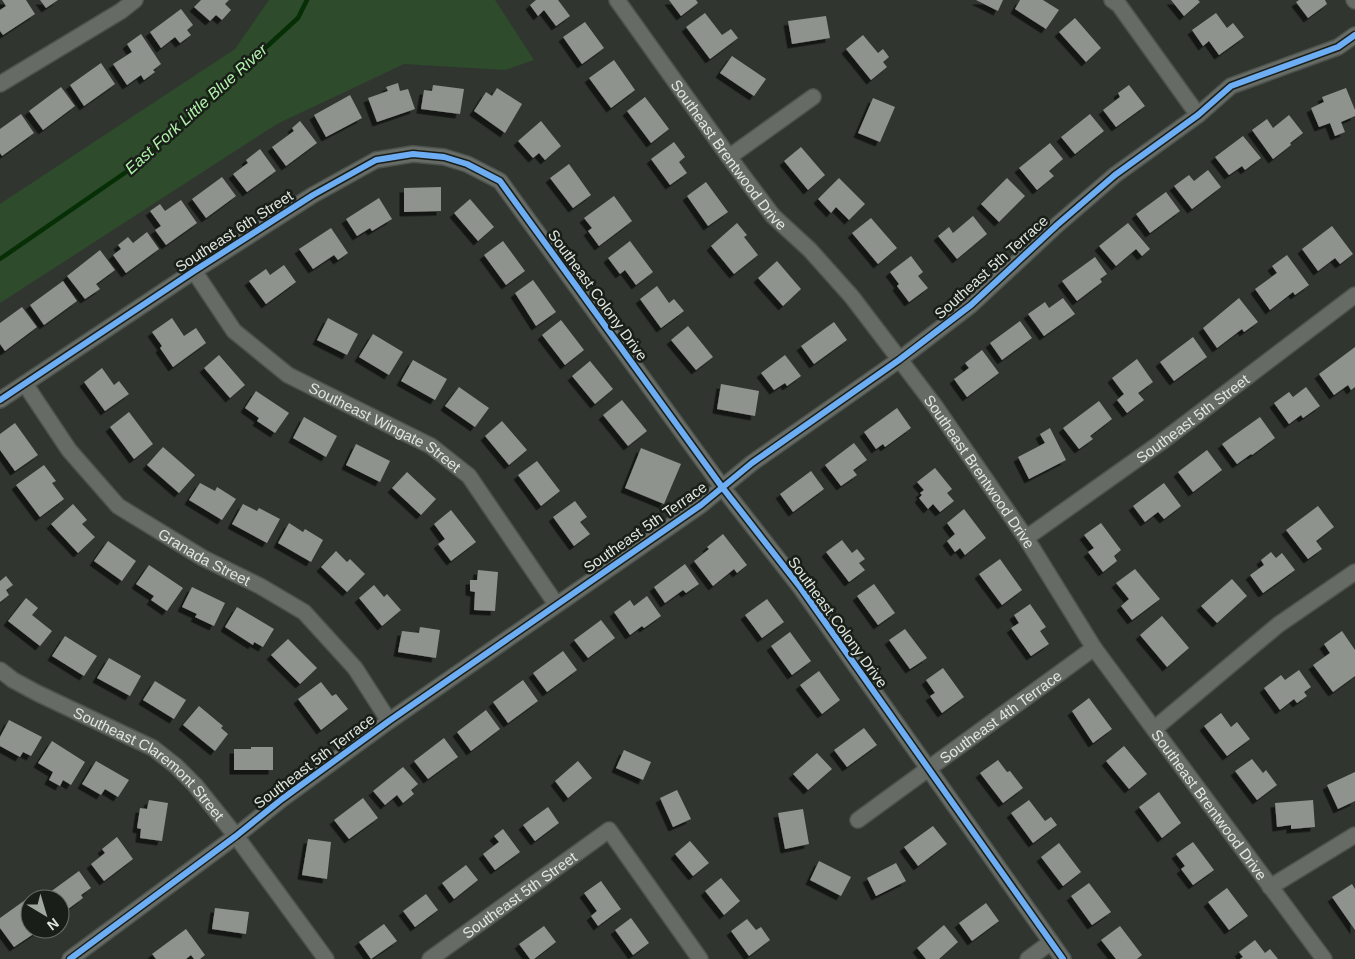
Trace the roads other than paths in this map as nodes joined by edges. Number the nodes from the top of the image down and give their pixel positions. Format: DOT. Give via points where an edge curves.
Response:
graph roads {
  1 [pos="135,0"];
  2 [pos="617,0"];
  3 [pos="1112,0"];
  4 [pos="1355,35"];
  5 [pos="0,84"];
  6 [pos="813,96"];
  7 [pos="1198,115"];
  8 [pos="729,157"];
  9 [pos="500,181"];
  10 [pos="194,271"];
  11 [pos="1355,295"];
  12 [pos="900,360"];
  13 [pos="25,384"];
  14 [pos="0,400"];
  15 [pos="722,487"];
  16 [pos="1026,538"];
  17 [pos="1355,572"];
  18 [pos="556,604"];
  19 [pos="1094,648"];
  20 [pos="0,670"];
  21 [pos="389,721"];
  22 [pos="1154,729"];
  23 [pos="927,769"];
  24 [pos="858,820"];
  25 [pos="236,836"];
  26 [pos="1355,836"];
  27 [pos="1270,887"];
  28 [pos="1051,942"];
  29 [pos="70,959"];
  30 [pos="326,959"];
  31 [pos="430,959"];
  32 [pos="700,959"];
  33 [pos="1028,959"];
  34 [pos="1063,959"];
  35 [pos="1324,959"];
  1 -- 5 [label="street"];
  2 -- 8 [label="street, Southeast Brentwood Drive"];
  3 -- 7 [label="street" via="1119,5"];
  4 -- 7 [label="street, Southeast 5th Terrace" via="1338,47 1231,86"];
  6 -- 8 [label="street"];
  7 -- 12 [label="street, Southeast 5th Terrace" via="1115,175 971,305"];
  8 -- 12 [label="street, Southeast Brentwood Drive" via="773,216 810,250 852,297"];
  9 -- 10 [label="street, Southeast 6th Street" via="467,164 444,157 413,154 376,160 313,195"];
  9 -- 15 [label="street, Southeast Colony Drive"];
  10 -- 13 [label="street, Southeast 6th Street"];
  10 -- 18 [label="street, Southeast Wingate Street" via="234,331 288,375 431,446 469,476"];
  11 -- 16 [label="street, Southeast 5th Street" via="1160,443"];
  12 -- 15 [label="street, Southeast 5th Terrace"];
  12 -- 16 [label="street, Southeast Brentwood Drive"];
  13 -- 14 [label="street, Southeast 6th Street"];
  13 -- 21 [label="street, Granada Street" via="69,450 118,506 203,558 304,612 355,668"];
  15 -- 18 [label="street, Southeast 5th Terrace"];
  15 -- 23 [label="street, Southeast Colony Drive" via="800,587"];
  16 -- 19 [label="street, Southeast Brentwood Drive"];
  17 -- 22 [label="street" via="1278,625"];
  18 -- 21 [label="street, Southeast 5th Terrace"];
  19 -- 22 [label="street, Southeast Brentwood Drive"];
  19 -- 23 [label="street, Southeast 4th Terrace"];
  20 -- 25 [label="street, Southeast Claremont Street" via="13,680 153,748 195,785"];
  21 -- 25 [label="street, Southeast 5th Terrace"];
  22 -- 27 [label="street, Southeast Brentwood Drive"];
  23 -- 24 [label="street, Southeast 4th Terrace"];
  23 -- 28 [label="street, Southeast Colony Drive"];
  25 -- 29 [label="street, Southeast 5th Terrace"];
  25 -- 30 [label="street, Southeast Claremont Street"];
  26 -- 27 [label="street"];
  27 -- 35 [label="street, Southeast Brentwood Drive"];
  28 -- 33 [label="street"];
  28 -- 34 [label="street, Southeast Colony Drive"];
  31 -- 32 [label="street, Southeast 5th Street" via="609,830"];
}
